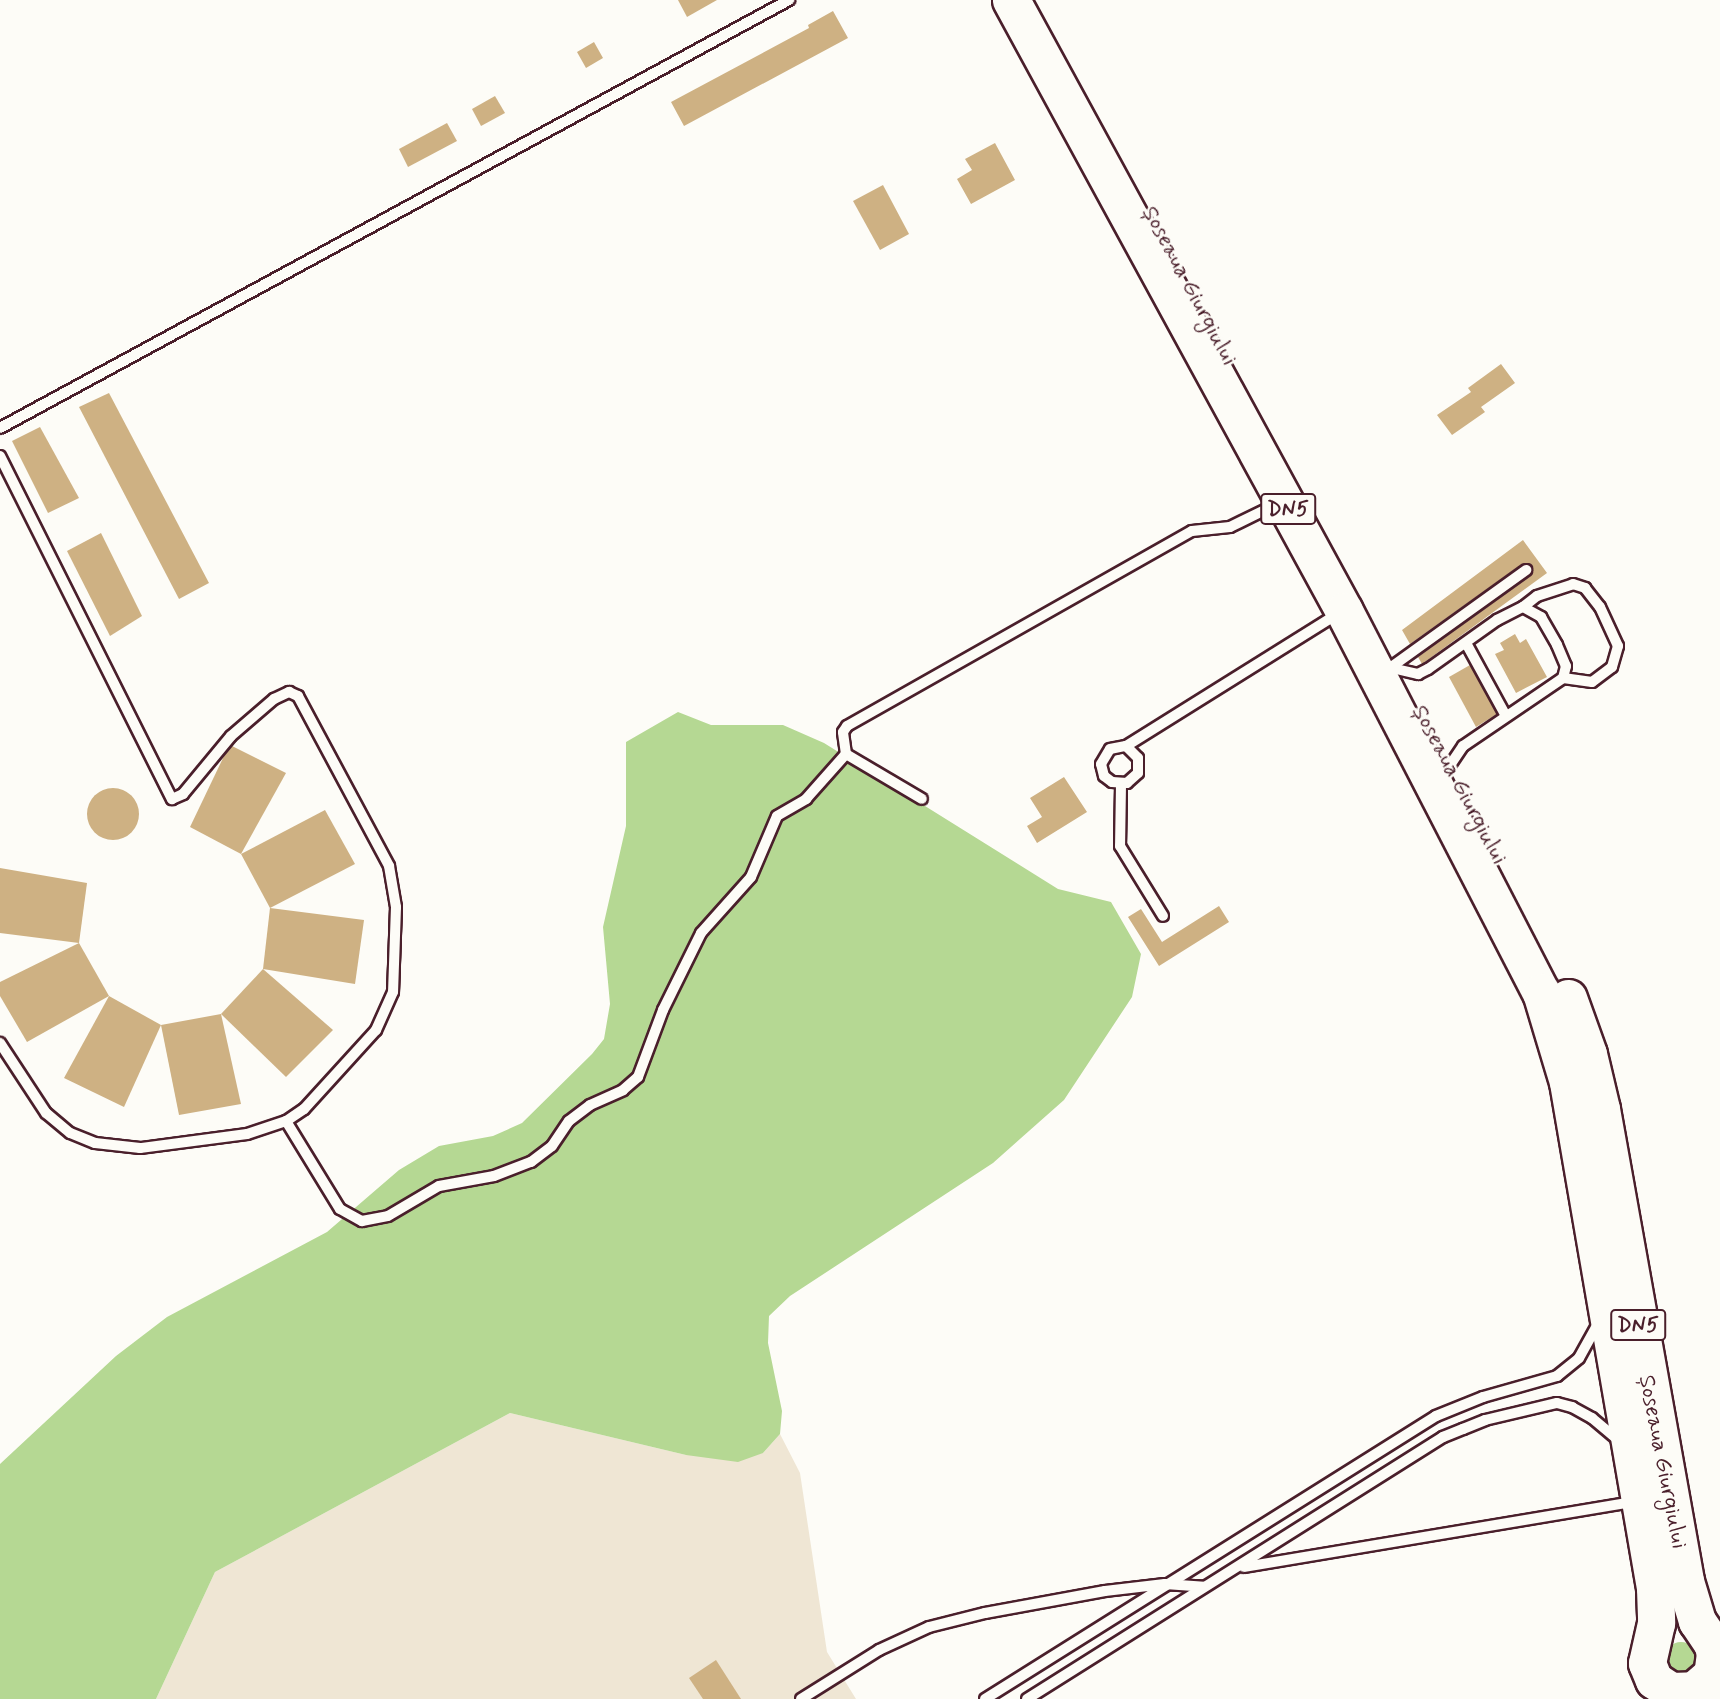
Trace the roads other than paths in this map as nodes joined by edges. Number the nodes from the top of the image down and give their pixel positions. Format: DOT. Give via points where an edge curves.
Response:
graph roads {
  1 [pos="789,0"];
  2 [pos="1011,0"];
  3 [pos="1035,0"];
  4 [pos="0,428"];
  5 [pos="0,456"];
  6 [pos="1284,501"];
  7 [pos="1526,570"];
  8 [pos="1523,607"];
  9 [pos="1344,611"];
  10 [pos="1466,643"];
  11 [pos="1395,667"];
  12 [pos="1563,678"];
  13 [pos="1506,716"];
  14 [pos="1126,746"];
  15 [pos="846,754"];
  16 [pos="1449,767"];
  17 [pos="1121,785"];
  18 [pos="922,799"];
  19 [pos="1163,916"];
  20 [pos="0,1043"];
  21 [pos="286,1121"];
  22 [pos="1608,1304"];
  23 [pos="1633,1456"];
  24 [pos="1641,1501"];
  25 [pos="1237,1568"];
  26 [pos="1165,1584"];
  27 [pos="1205,1587"];
  28 [pos="1705,1634"];
  29 [pos="1654,1637"];
  30 [pos="1710,1687"];
  31 [pos="1664,1693"];
  32 [pos="802,1699"];
  33 [pos="985,1699"];
  34 [pos="1027,1699"];
  1 -- 4 [label="lane"];
  2 -- 6 [label="highway, Șoseaua Giurgiului / DN5"];
  3 -- 11 [label="highway, Șoseaua Giurgiului / DN5"];
  5 -- 21 [label="lane" via="172,799 183,794 231,736 289,692 304,706 389,866 396,907 393,992 376,1030 304,1109"];
  6 -- 9 [label="highway, Șoseaua Giurgiului / DN5"];
  6 -- 15 [label="lane" via="1230,527 1192,531 870,711 843,732"];
  7 -- 11 [label="lane"];
  8 -- 10 [label="lane"];
  8 -- 12 [label="lane" via="1541,617 1557,645 1566,666"];
  8 -- 12 [label="lane" via="1537,596 1573,584 1585,588 1600,607 1618,646 1612,667 1592,682"];
  9 -- 14 [label="lane"];
  9 -- 22 [label="highway, Șoseaua Giurgiului / DN5" via="1541,992 1568,1082"];
  10 -- 11 [label="lane" via="1418,674"];
  10 -- 13 [label="lane"];
  11 -- 16 [label="highway, Șoseaua Giurgiului / DN5"];
  12 -- 13 [label="lane"];
  13 -- 16 [label="lane" via="1462,746"];
  14 -- 17 [label="lane" via="1140,764 1134,779"];
  14 -- 17 [label="lane" via="1110,749 1101,764 1109,780"];
  15 -- 18 [label="lane"];
  15 -- 21 [label="lane" via="806,799 776,816 751,877 701,933 663,1010 638,1077 569,1121 552,1146 531,1163 494,1177 439,1186 388,1216 362,1221 340,1209"];
  16 -- 28 [label="highway, Șoseaua Giurgiului / DN5" via="1547,950 1588,1054 1685,1581"];
  17 -- 19 [label="lane" via="1120,846"];
  20 -- 21 [label="lane" via="46,1113 70,1133 95,1143 140,1148 247,1134"];
  22 -- 23 [label="highway, Șoseaua Giurgiului / DN5"];
  22 -- 26 [label="lane" via="1578,1358 1558,1376 1436,1416"];
  23 -- 24 [label="highway, Șoseaua Giurgiului / DN5"];
  23 -- 25 [label="lane" via="1600,1424 1572,1407 1557,1404 1485,1420 1443,1437"];
  24 -- 25 [label="lane"];
  24 -- 29 [label="highway, Șoseaua Giurgiului / DN5" via="1657,1608"];
  25 -- 27 [label="lane"];
  26 -- 27 [label="lane"];
  26 -- 32 [label="lane" via="985,1612 929,1627 879,1650"];
  26 -- 33 [label="lane"];
  27 -- 34 [label="lane"];
  28 -- 29 [label="highway" via="1685,1624 1662,1629"];
  28 -- 30 [label="highway, Șoseaua Giurgiului / DN5" via="1715,1653"];
  29 -- 31 [label="highway, Șoseaua Giurgiului / DN5" via="1647,1663"];
  30 -- 31 [label="highway, Șoseaua Giurgiului / DN5" via="1704,1684"];
}
